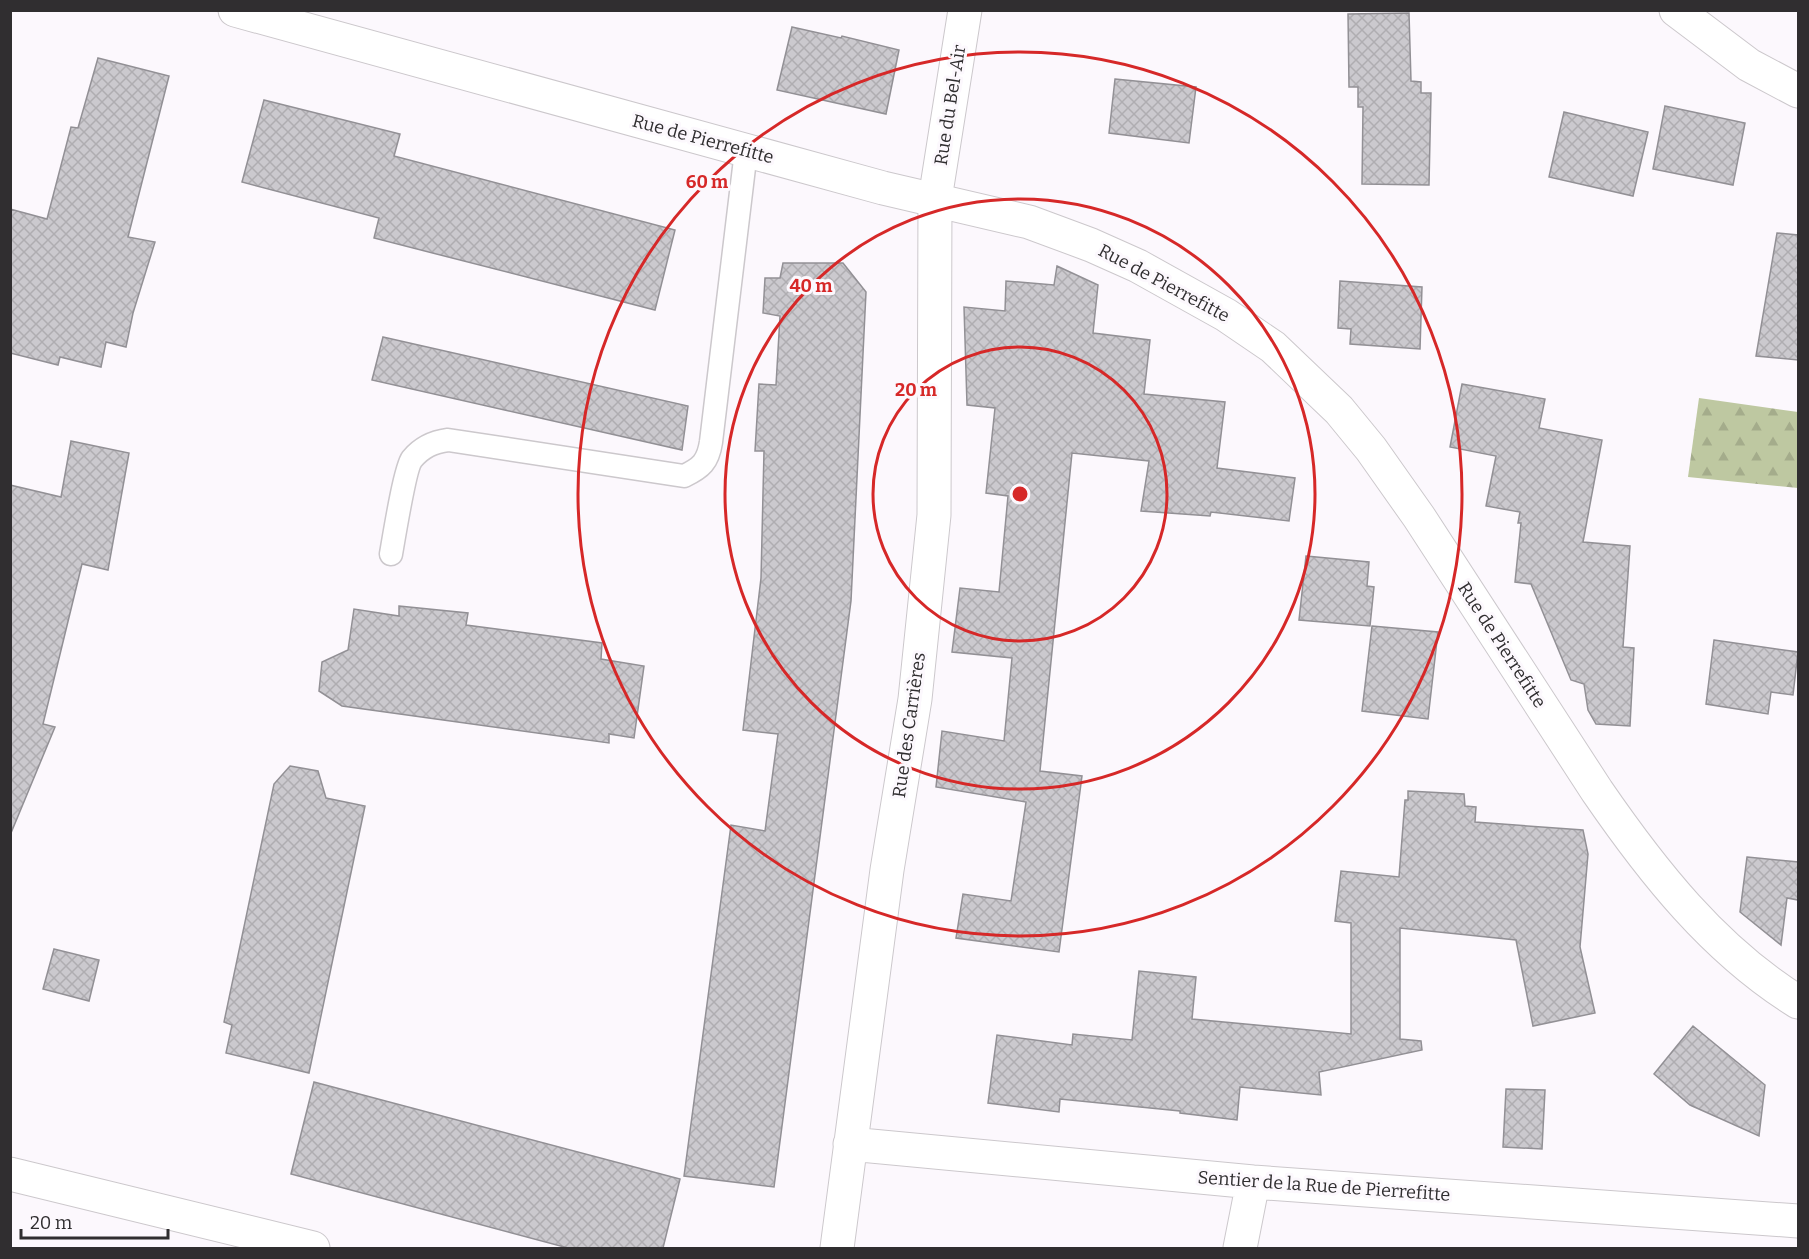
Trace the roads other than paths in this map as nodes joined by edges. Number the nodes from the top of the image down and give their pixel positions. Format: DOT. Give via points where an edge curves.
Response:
graph roads {
  1 [pos="235,10"];
  2 [pos="965,10"];
  3 [pos="1676,10"];
  4 [pos="1798,91"];
  5 [pos="746,150"];
  6 [pos="935,199"];
  7 [pos="391,554"];
  8 [pos="1798,1002"];
  9 [pos="850,1144"];
  10 [pos="10,1174"];
  11 [pos="1253,1182"];
  12 [pos="1798,1221"];
  13 [pos="313,1248"];
  14 [pos="837,1248"];
  15 [pos="1240,1248"];
  1 -- 5 [label="street, Rue de Pierrefitte"];
  2 -- 6 [label="street, Rue du Bel-Air"];
  3 -- 4 [label="street" via="1749,65"];
  5 -- 6 [label="street, Rue de Pierrefitte"];
  5 -- 7 [label="lane" via="711,442 703,465 684,476 448,440 436,442 410,461"];
  6 -- 8 [label="street, Rue de Pierrefitte" via="1029,222 1091,245 1200,300 1273,347 1339,410 1393,478 1597,791 1657,874 1705,927"];
  6 -- 9 [label="street, Rue des Carrières" via="934,515 915,699"];
  9 -- 11 [label="street, Sentier de la Rue de Pierrefitte"];
  9 -- 14 [label="street, Rue des Carrières"];
  10 -- 13 [label="street"];
  11 -- 12 [label="street, Sentier de la Rue de Pierrefitte"];
  11 -- 15 [label="street"];
}
